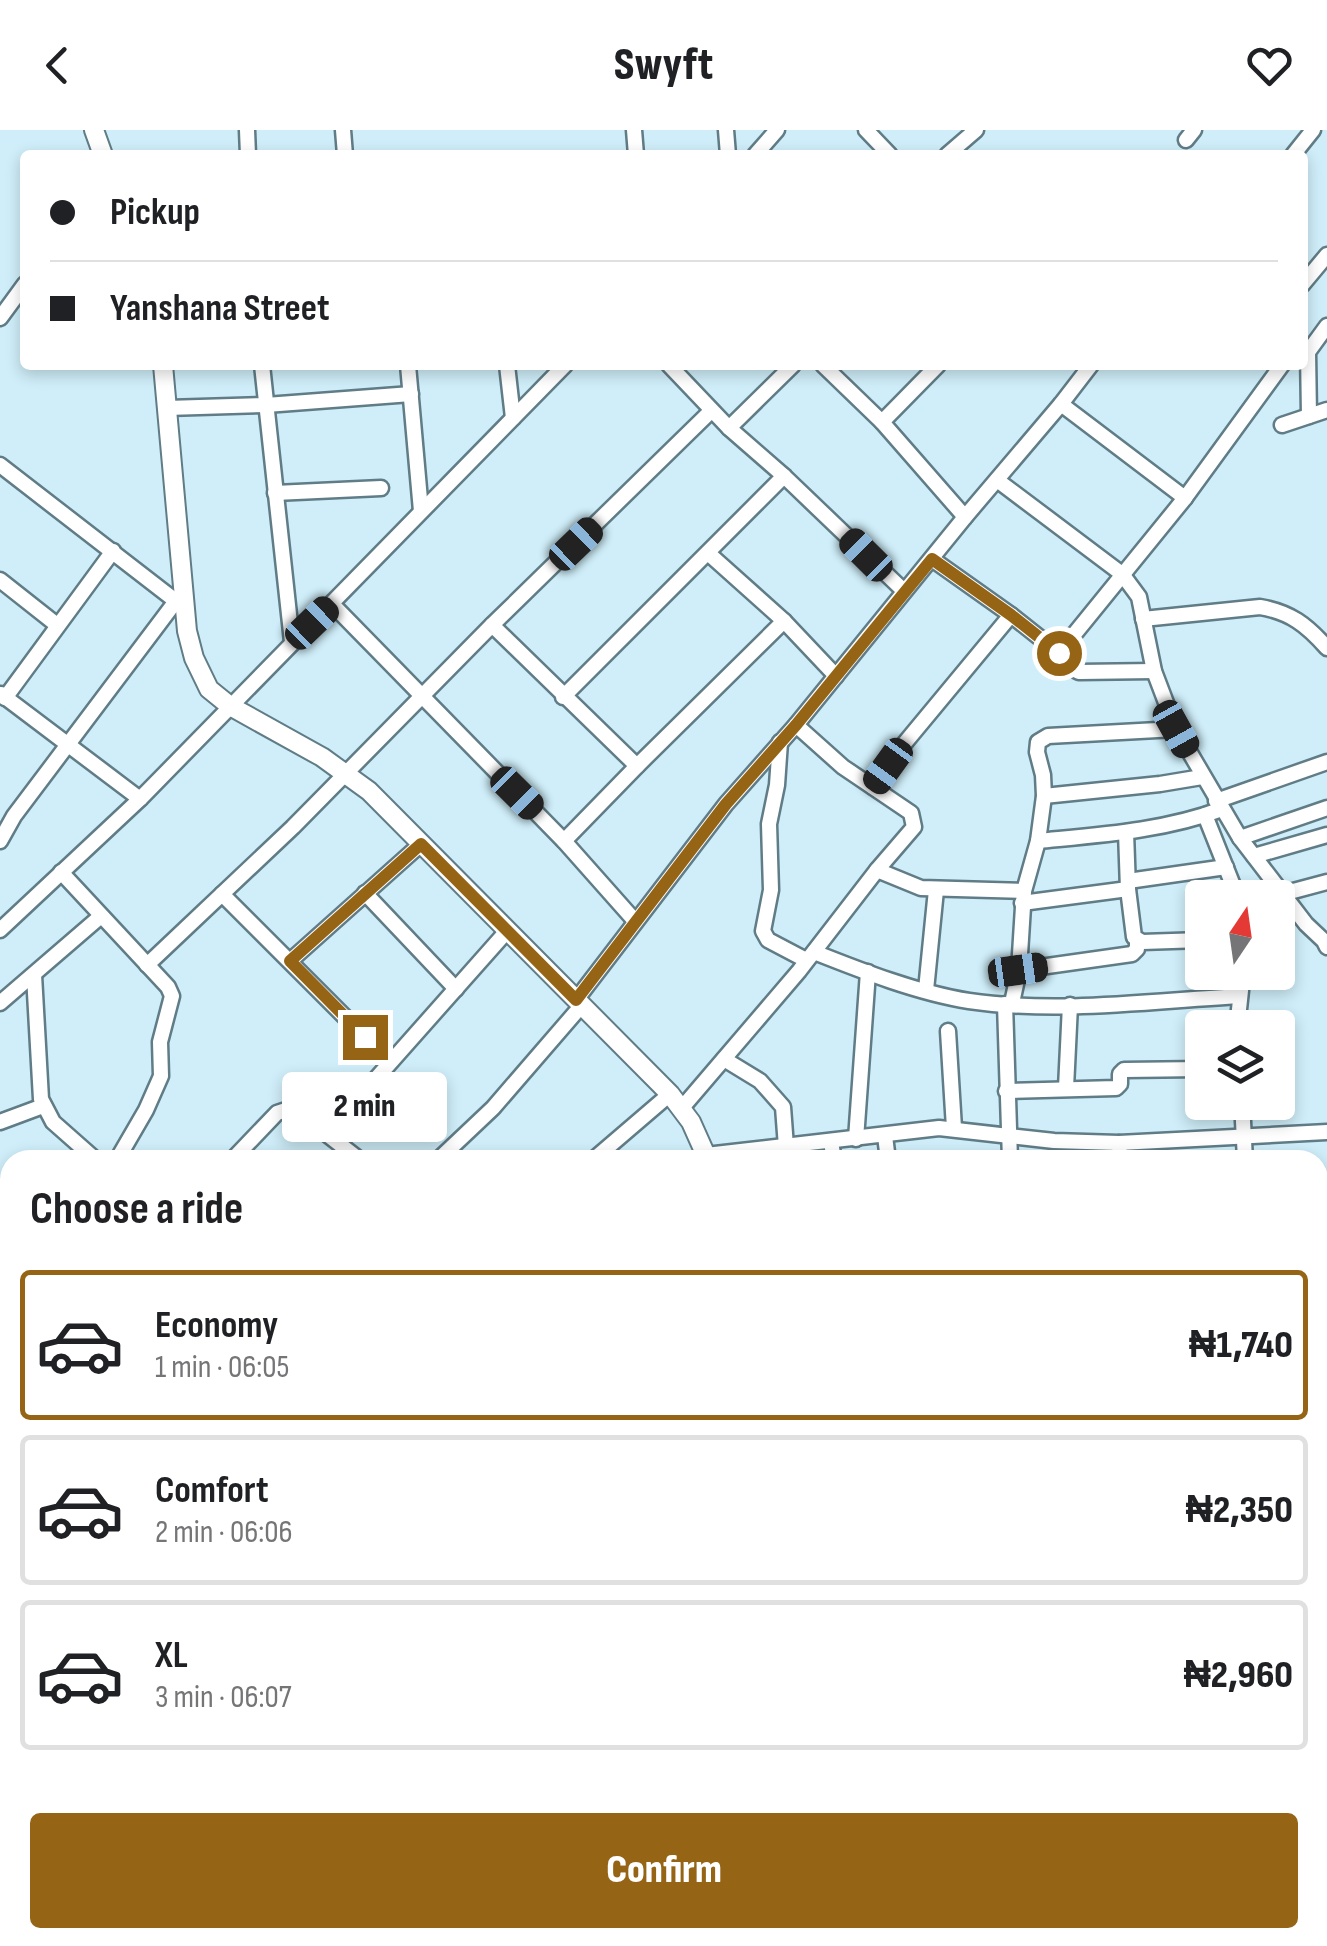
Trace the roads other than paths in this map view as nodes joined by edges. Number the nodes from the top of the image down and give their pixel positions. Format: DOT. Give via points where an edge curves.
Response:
graph roads {
  1 [pos="777,130"];
  2 [pos="866,130"];
  3 [pos="976,130"];
  4 [pos="1313,130"];
  5 [pos="759,150"];
  6 [pos="885,150"];
  7 [pos="953,150"];
  8 [pos="1298,150"];
  9 [pos="1327,254"];
  10 [pos="1308,278"];
  11 [pos="20,291"];
  12 [pos="0,318"];
  13 [pos="1327,326"];
  14 [pos="163,370"];
  15 [pos="263,370"];
  16 [pos="409,370"];
  17 [pos="508,370"];
  18 [pos="560,370"];
  19 [pos="674,370"];
  20 [pos="788,370"];
  21 [pos="827,370"];
  22 [pos="933,370"];
  23 [pos="1086,370"];
  24 [pos="1278,370"];
  25 [pos="411,394"];
  26 [pos="266,404"];
  27 [pos="1061,404"];
  28 [pos="167,408"];
  29 [pos="711,410"];
  30 [pos="1327,410"];
  31 [pos="1309,416"];
  32 [pos="513,418"];
  33 [pos="882,422"];
  34 [pos="1282,425"];
  35 [pos="729,428"];
  36 [pos="0,465"];
  37 [pos="784,476"];
  38 [pos="997,480"];
  39 [pos="381,488"];
  40 [pos="275,493"];
  41 [pos="1185,498"];
  42 [pos="421,511"];
  43 [pos="966,517"];
  44 [pos="113,551"];
  45 [pos="708,553"];
  46 [pos="932,559"];
  47 [pos="1122,574"];
  48 [pos="0,580"];
  49 [pos="904,591"];
  50 [pos="332,604"];
  51 [pos="180,605"];
  52 [pos="1011,615"];
  53 [pos="1143,619"];
  54 [pos="784,622"];
  55 [pos="57,624"];
  56 [pos="492,625"];
  57 [pos="292,642"];
  58 [pos="1327,648"];
  59 [pos="1059,653"];
  60 [pos="1154,672"];
  61 [pos="836,676"];
  62 [pos="3,696"];
  63 [pos="423,697"];
  64 [pos="564,697"];
  65 [pos="230,706"];
  66 [pos="796,725"];
  67 [pos="1176,729"];
  68 [pos="780,742"];
  69 [pos="68,745"];
  70 [pos="1327,762"];
  71 [pos="637,766"];
  72 [pos="346,773"];
  73 [pos="1202,777"];
  74 [pos="873,787"];
  75 [pos="1044,796"];
  76 [pos="140,799"];
  77 [pos="1219,805"];
  78 [pos="0,806"];
  79 [pos="1327,808"];
  80 [pos="1205,815"];
  81 [pos="14,816"];
  82 [pos="1126,832"];
  83 [pos="1327,836"];
  84 [pos="1240,838"];
  85 [pos="1038,840"];
  86 [pos="564,841"];
  87 [pos="0,842"];
  88 [pos="421,844"];
  89 [pos="1254,856"];
  90 [pos="1226,867"];
  91 [pos="877,870"];
  92 [pos="62,872"];
  93 [pos="1231,880"];
  94 [pos="1272,880"];
  95 [pos="1327,882"];
  96 [pos="1128,885"];
  97 [pos="936,890"];
  98 [pos="1295,891"];
  99 [pos="365,893"];
  100 [pos="222,894"];
  101 [pos="1023,897"];
  102 [pos="1295,910"];
  103 [pos="101,916"];
  104 [pos="635,921"];
  105 [pos="2,925"];
  106 [pos="508,931"];
  107 [pos="1185,940"];
  108 [pos="1137,941"];
  109 [pos="1327,948"];
  110 [pos="810,956"];
  111 [pos="290,961"];
  112 [pos="147,965"];
  113 [pos="1018,970"];
  114 [pos="868,972"];
  115 [pos="34,975"];
  116 [pos="456,989"];
  117 [pos="926,990"];
  118 [pos="1240,990"];
  119 [pos="1240,996"];
  120 [pos="0,1003"];
  121 [pos="579,1003"];
  122 [pos="1008,1004"];
  123 [pos="1070,1005"];
  124 [pos="1239,1010"];
  125 [pos="948,1031"];
  126 [pos="724,1059"];
  127 [pos="390,1062"];
  128 [pos="1185,1069"];
  129 [pos="1066,1088"];
  130 [pos="1006,1091"];
  131 [pos="675,1102"];
  132 [pos="44,1106"];
  133 [pos="1243,1120"];
  134 [pos="0,1122"];
  135 [pos="954,1128"];
  136 [pos="1327,1132"];
  137 [pos="327,1134"];
  138 [pos="1008,1135"];
  139 [pos="886,1136"];
  140 [pos="1244,1137"];
  141 [pos="856,1138"];
  142 [pos="831,1142"];
  143 [pos="1119,1143"];
  144 [pos="85,1150"];
  145 [pos="122,1150"];
  146 [pos="242,1150"];
  147 [pos="347,1150"];
  148 [pos="449,1150"];
  149 [pos="607,1150"];
  150 [pos="701,1150"];
  151 [pos="786,1150"];
  152 [pos="795,1150"];
  153 [pos="832,1150"];
  154 [pos="887,1150"];
  155 [pos="1009,1150"];
  156 [pos="1119,1150"];
  157 [pos="1245,1150"];
  1 -- 5 [label="street"];
  2 -- 6 [label="street"];
  3 -- 7 [label="street"];
  4 -- 8 [label="street"];
  9 -- 10 [label="street"];
  11 -- 12 [label="street"];
  13 -- 31 [label="street" via="1308,352"];
  14 -- 28 [label="street"];
  15 -- 26 [label="street"];
  16 -- 25 [label="street"];
  17 -- 32 [label="street"];
  18 -- 32 [label="street"];
  19 -- 29 [label="street"];
  20 -- 35 [label="street"];
  21 -- 33 [label="street"];
  22 -- 33 [label="street"];
  23 -- 27 [label="street"];
  24 -- 41 [label="street"];
  25 -- 26 [label="street"];
  25 -- 42 [label="street"];
  26 -- 28 [label="street"];
  26 -- 40 [label="street"];
  27 -- 38 [label="street"];
  27 -- 41 [label="street"];
  28 -- 51 [label="street"];
  29 -- 35 [label="street"];
  29 -- 56 [label="street"];
  30 -- 31 [label="street"];
  31 -- 34 [label="street"];
  32 -- 42 [label="street"];
  33 -- 43 [label="street"];
  35 -- 37 [label="street"];
  36 -- 44 [label="street"];
  37 -- 45 [label="street"];
  37 -- 49 [label="street"];
  38 -- 43 [label="street"];
  38 -- 47 [label="street"];
  39 -- 40 [label="street"];
  40 -- 57 [label="street"];
  41 -- 47 [label="street"];
  42 -- 50 [label="street"];
  43 -- 46 [label="street"];
  44 -- 51 [label="street"];
  44 -- 55 [label="street"];
  45 -- 54 [label="street"];
  45 -- 64 [label="street"];
  46 -- 49 [label="street"];
  46 -- 52 [label="street"];
  47 -- 53 [label="street" via="1139,597"];
  47 -- 59 [label="street"];
  48 -- 55 [label="street"];
  49 -- 61 [label="street"];
  50 -- 57 [label="street"];
  50 -- 63 [label="street"];
  51 -- 65 [label="street" via="209,689"];
  51 -- 69 [label="street"];
  52 -- 59 [label="street"];
  52 -- 74 [label="street"];
  53 -- 58 [label="street" via="1260,607 1291,614"];
  53 -- 60 [label="street"];
  54 -- 61 [label="street"];
  54 -- 71 [label="street"];
  55 -- 62 [label="street"];
  56 -- 63 [label="street"];
  56 -- 64 [label="street"];
  57 -- 65 [label="street"];
  59 -- 60 [label="street" via="1079,672"];
  60 -- 67 [label="street"];
  61 -- 66 [label="street"];
  62 -- 69 [label="street"];
  63 -- 72 [label="street"];
  63 -- 86 [label="street"];
  64 -- 71 [label="street"];
  65 -- 72 [label="street"];
  65 -- 76 [label="street"];
  66 -- 68 [label="street"];
  66 -- 74 [label="street"];
  67 -- 73 [label="street"];
  67 -- 75 [label="street" via="1041,738"];
  68 -- 104 [label="street"];
  68 -- 110 [label="street" via="763,931 768,940"];
  69 -- 76 [label="street"];
  69 -- 81 [label="street"];
  70 -- 77 [label="street"];
  71 -- 86 [label="street"];
  72 -- 88 [label="street"];
  72 -- 100 [label="street"];
  73 -- 75 [label="street"];
  73 -- 77 [label="street"];
  74 -- 91 [label="street" via="914,823"];
  75 -- 85 [label="street"];
  76 -- 92 [label="street"];
  77 -- 80 [label="street"];
  77 -- 84 [label="street"];
  78 -- 81 [label="street"];
  79 -- 84 [label="street"];
  80 -- 82 [label="street"];
  80 -- 90 [label="street"];
  81 -- 87 [label="street"];
  82 -- 85 [label="street"];
  82 -- 96 [label="street"];
  83 -- 89 [label="street"];
  84 -- 89 [label="street"];
  85 -- 101 [label="street"];
  86 -- 104 [label="street"];
  88 -- 99 [label="street"];
  88 -- 106 [label="street"];
  89 -- 94 [label="street"];
  90 -- 93 [label="street"];
  90 -- 96 [label="street"];
  91 -- 97 [label="street"];
  91 -- 110 [label="street"];
  92 -- 103 [label="street"];
  92 -- 105 [label="street"];
  95 -- 98 [label="street"];
  96 -- 101 [label="street"];
  96 -- 108 [label="street"];
  97 -- 101 [label="street"];
  97 -- 117 [label="street"];
  99 -- 111 [label="street"];
  99 -- 116 [label="street"];
  100 -- 111 [label="street"];
  100 -- 112 [label="street"];
  101 -- 113 [label="street"];
  102 -- 109 [label="street"];
  103 -- 112 [label="street"];
  103 -- 115 [label="street"];
  104 -- 121 [label="street"];
  106 -- 116 [label="street"];
  106 -- 121 [label="street"];
  107 -- 108 [label="street"];
  108 -- 113 [label="street" via="1132,954"];
  110 -- 114 [label="street"];
  110 -- 126 [label="street"];
  111 -- 127 [label="street"];
  112 -- 145 [label="street" via="172,996 160,1042 162,1076"];
  113 -- 122 [label="street"];
  114 -- 117 [label="street"];
  114 -- 141 [label="street"];
  115 -- 120 [label="street"];
  115 -- 132 [label="street"];
  116 -- 127 [label="street"];
  117 -- 122 [label="street"];
  118 -- 119 [label="street"];
  119 -- 123 [label="street"];
  119 -- 124 [label="street"];
  121 -- 131 [label="street"];
  121 -- 148 [label="street" via="493,1108"];
  122 -- 123 [label="street"];
  122 -- 130 [label="street"];
  123 -- 129 [label="street"];
  125 -- 135 [label="street"];
  126 -- 131 [label="street"];
  126 -- 151 [label="street" via="778,1099"];
  127 -- 137 [label="street"];
  128 -- 129 [label="street" via="1124,1070 1116,1088"];
  129 -- 130 [label="street"];
  130 -- 138 [label="street"];
  131 -- 149 [label="street"];
  131 -- 150 [label="street"];
  132 -- 134 [label="street"];
  132 -- 144 [label="street"];
  133 -- 140 [label="street"];
  135 -- 138 [label="street"];
  135 -- 139 [label="street"];
  136 -- 140 [label="street"];
  137 -- 146 [label="street" via="286,1110"];
  137 -- 147 [label="street"];
  138 -- 143 [label="street"];
  138 -- 155 [label="street"];
  139 -- 141 [label="street"];
  139 -- 154 [label="street"];
  140 -- 143 [label="street"];
  140 -- 157 [label="street"];
  141 -- 142 [label="street"];
  142 -- 152 [label="street"];
  142 -- 153 [label="street"];
  143 -- 156 [label="street"];
}
